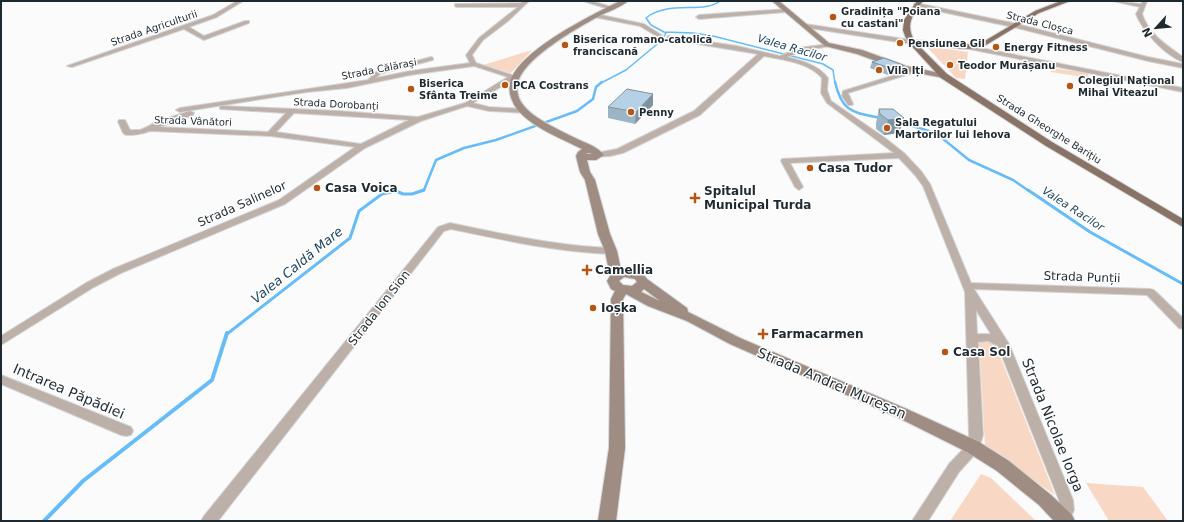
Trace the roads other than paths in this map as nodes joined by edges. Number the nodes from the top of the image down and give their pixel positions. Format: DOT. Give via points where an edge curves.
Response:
graph roads {
  1 [pos="241,1"];
  2 [pos="585,1"];
  3 [pos="625,1"];
  4 [pos="776,1"];
  5 [pos="1067,1"];
  6 [pos="1115,1"];
  7 [pos="525,3"];
  8 [pos="918,3"];
  9 [pos="1144,3"];
  10 [pos="457,5"];
  11 [pos="612,8"];
  12 [pos="786,10"];
  13 [pos="596,16"];
  14 [pos="699,17"];
  15 [pos="247,22"];
  16 [pos="1014,25"];
  17 [pos="804,26"];
  18 [pos="186,27"];
  19 [pos="660,36"];
  20 [pos="669,38"];
  21 [pos="911,42"];
  22 [pos="827,45"];
  23 [pos="971,48"];
  24 [pos="763,53"];
  25 [pos="783,56"];
  26 [pos="431,59"];
  27 [pos="1183,60"];
  28 [pos="474,64"];
  29 [pos="70,66"];
  30 [pos="1183,66"];
  31 [pos="914,71"];
  32 [pos="944,76"];
  33 [pos="514,77"];
  34 [pos="370,81"];
  35 [pos="1183,90"];
  36 [pos="288,93"];
  37 [pos="262,100"];
  38 [pos="467,104"];
  39 [pos="850,104"];
  40 [pos="227,108"];
  41 [pos="180,110"];
  42 [pos="253,110"];
  43 [pos="524,110"];
  44 [pos="292,111"];
  45 [pos="418,118"];
  46 [pos="122,122"];
  47 [pos="150,129"];
  48 [pos="556,132"];
  49 [pos="270,134"];
  50 [pos="362,146"];
  51 [pos="581,154"];
  52 [pos="596,154"];
  53 [pos="901,155"];
  54 [pos="590,180"];
  55 [pos="800,187"];
  56 [pos="1183,224"];
  57 [pos="610,249"];
  58 [pos="630,273"];
  59 [pos="616,276"];
  60 [pos="643,282"];
  61 [pos="969,288"];
  62 [pos="626,290"];
  63 [pos="692,318"];
  64 [pos="1183,325"];
  65 [pos="972,339"];
  66 [pos="1,341"];
  67 [pos="1003,344"];
  68 [pos="1,379"];
  69 [pos="126,431"];
  70 [pos="973,447"];
  71 [pos="1065,519"];
  72 [pos="209,521"];
  73 [pos="607,521"];
  74 [pos="920,521"];
  1 -- 18 [label="street, Strada Agriculturii" via="222,13"];
  2 -- 11 [label="street"];
  3 -- 11 [label="main road"];
  4 -- 12 [label="main road"];
  5 -- 16 [label="main road" via="1037,12"];
  6 -- 9 [label="street"];
  7 -- 10 [label="street"];
  7 -- 28 [label="street" via="470,51 470,59"];
  8 -- 16 [label="street, Strada Cloșca"];
  8 -- 21 [label="main road" via="908,16 905,27"];
  9 -- 27 [label="street" via="1139,14 1146,30"];
  11 -- 13 [label="main road"];
  12 -- 14 [label="street"];
  12 -- 17 [label="main road"];
  13 -- 19 [label="street" via="642,25"];
  13 -- 33 [label="main road" via="543,49"];
  15 -- 18 [label="street" via="204,38"];
  16 -- 23 [label="main road" via="983,45"];
  16 -- 30 [label="street, Strada Cloșca"];
  17 -- 21 [label="street"];
  17 -- 22 [label="main road"];
  18 -- 29 [label="street, Strada Agriculturii"];
  20 -- 24 [label="street, Strada Nicolae Iorga"];
  21 -- 23 [label="main road"];
  21 -- 32 [label="main road, Strada Gheorghe Barițiu"];
  22 -- 25 [label="street"];
  22 -- 31 [label="main road" via="859,52"];
  23 -- 35 [label="street"];
  24 -- 25 [label="street, Strada Nicolae Iorga"];
  24 -- 52 [label="street" via="693,116 620,151"];
  25 -- 53 [label="street, Strada Nicolae Iorga" via="818,70 825,78 825,98"];
  26 -- 34 [label="street" via="378,73"];
  28 -- 33 [label="street"];
  28 -- 34 [label="street, Strada Călărași"];
  31 -- 32 [label="main road"];
  31 -- 39 [label="street" via="845,92"];
  32 -- 56 [label="main road, Strada Gheorghe Barițiu" via="1049,144"];
  33 -- 38 [label="street, Strada Salinelor"];
  33 -- 43 [label="main road" via="514,96"];
  34 -- 36 [label="street, Strada Călărași"];
  36 -- 37 [label="street, Strada Călărași"];
  36 -- 41 [label="street, Strada Călărași"];
  37 -- 40 [label="street, Strada Călărași"];
  37 -- 42 [label="street" via="255,104"];
  38 -- 43 [label="street" via="489,109"];
  38 -- 45 [label="street, Strada Salinelor"];
  40 -- 42 [label="street, Strada Dorobanți"];
  40 -- 47 [label="street, Strada Dorobanți" via="187,114"];
  42 -- 44 [label="street, Strada Dorobanți"];
  43 -- 48 [label="main road"];
  44 -- 45 [label="street, Strada Dorobanți"];
  44 -- 49 [label="street"];
  45 -- 50 [label="street, Strada Salinelor"];
  46 -- 47 [label="street, Strada Vânători" via="127,132"];
  47 -- 49 [label="street, Strada Vânători"];
  48 -- 51 [label="main road"];
  48 -- 52 [label="main road"];
  49 -- 50 [label="street, Strada Vânători"];
  50 -- 66 [label="street, Strada Salinelor" via="282,202 90,285"];
  51 -- 52 [label="main road" via="586,150"];
  51 -- 54 [label="main road" via="585,172"];
  52 -- 54 [label="main road"];
  53 -- 55 [label="street" via="785,161"];
  53 -- 61 [label="street, Strada Nicolae Iorga" via="927,186"];
  54 -- 57 [label="main road"];
  57 -- 58 [label="main road"];
  57 -- 59 [label="main road"];
  57 -- 72 [label="street, Strada Ion Sion" via="583,251 556,248 450,226 441,229"];
  58 -- 59 [label="main road"];
  58 -- 60 [label="main road" via="639,276"];
  59 -- 62 [label="main road" via="613,281 615,286"];
  60 -- 62 [label="main road" via="636,290"];
  60 -- 63 [label="main road, Strada Andrei Mureșan"];
  61 -- 64 [label="street, Strada Punții" via="1150,292"];
  61 -- 65 [label="street, Strada Nicolae Iorga"];
  61 -- 67 [label="street, Strada Nicolae Iorga"];
  62 -- 63 [label="main road, Strada Andrei Mureșan"];
  62 -- 73 [label="main road" via="617,299 617,448"];
  63 -- 70 [label="main road, Strada Andrei Mureșan" via="735,341 904,414"];
  65 -- 67 [label="street" via="989,337"];
  65 -- 70 [label="street, Strada Nicolae Iorga" via="976,435"];
  67 -- 71 [label="street, Strada Nicolae Iorga" via="1066,500"];
  68 -- 69 [label="street, Intrarea Păpădiei"];
  70 -- 71 [label="main road, Strada Andrei Mureșan" via="1003,466"];
  70 -- 74 [label="street" via="954,468"];
}
